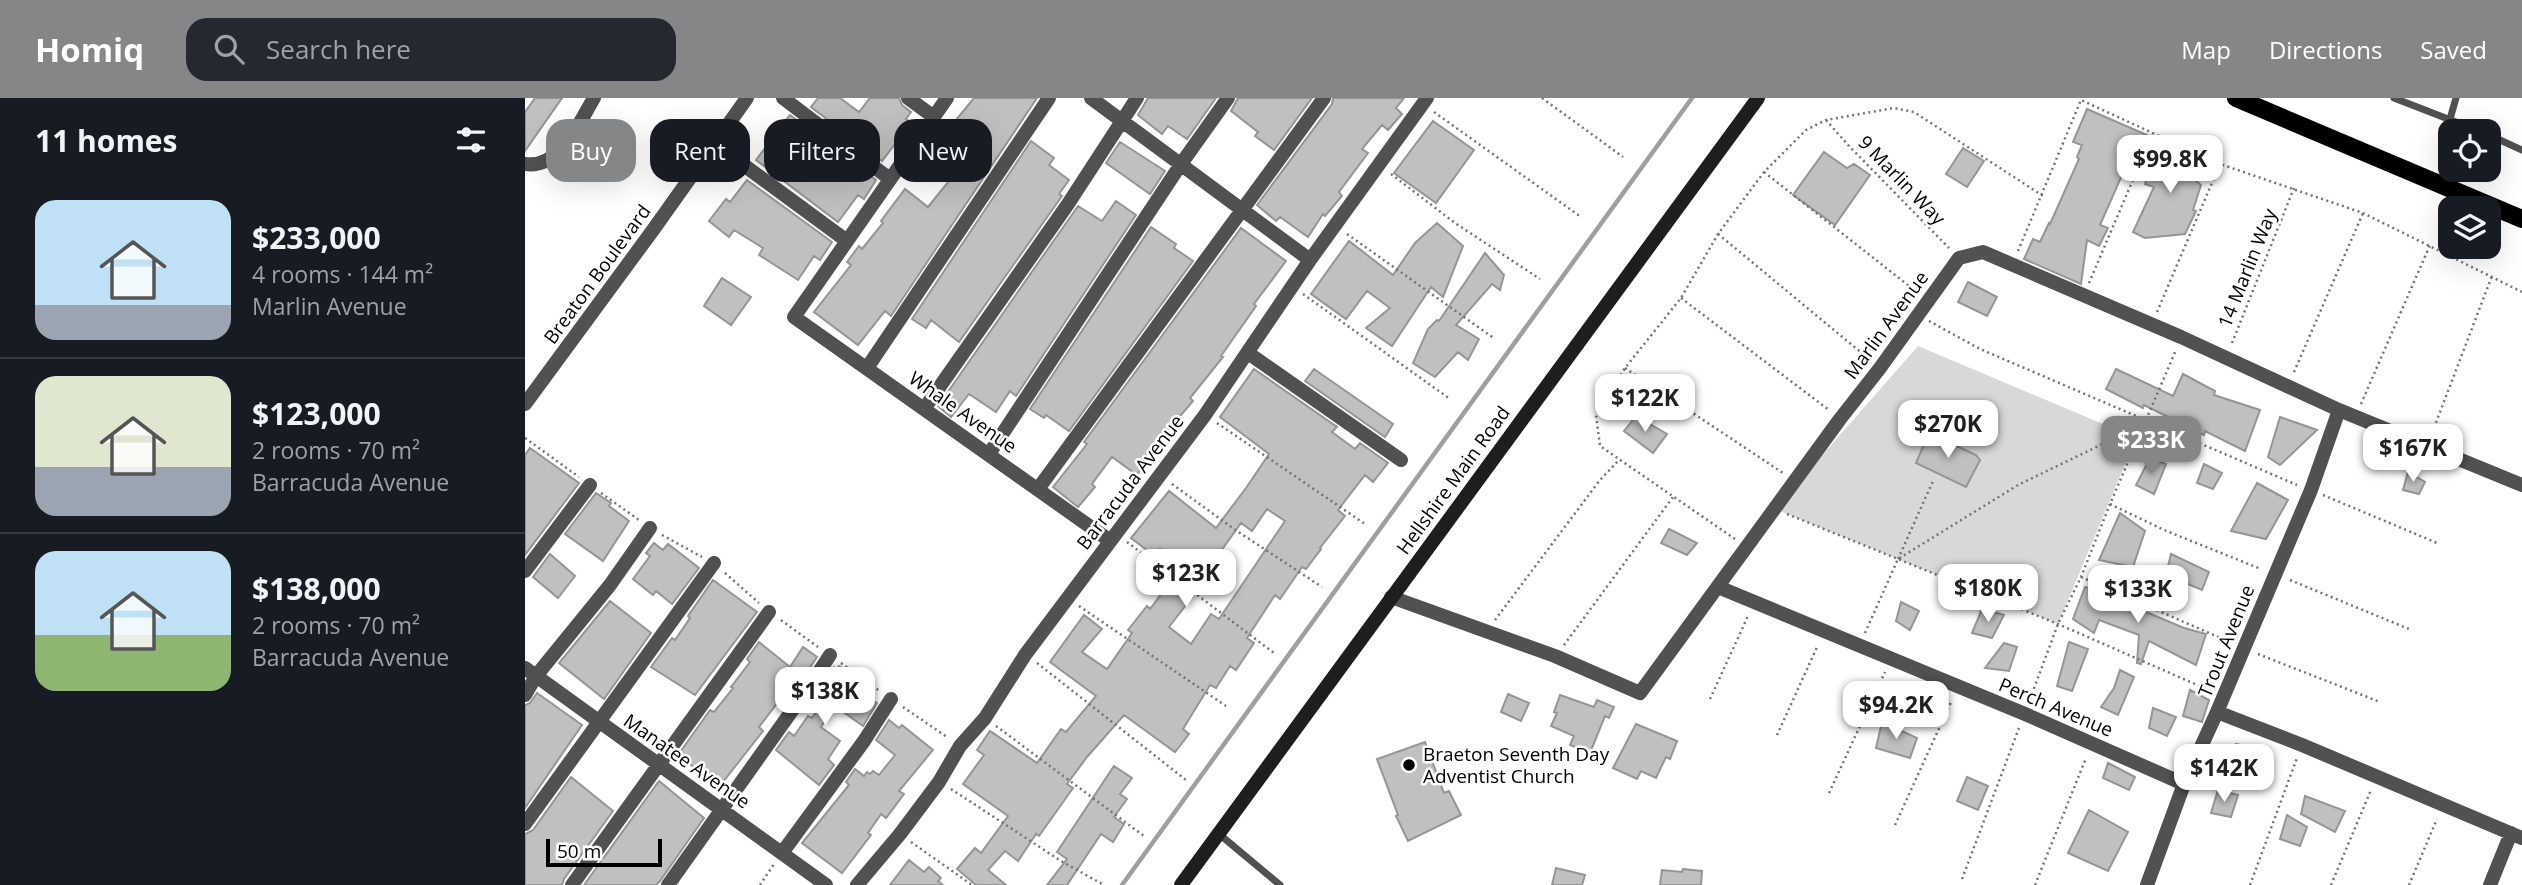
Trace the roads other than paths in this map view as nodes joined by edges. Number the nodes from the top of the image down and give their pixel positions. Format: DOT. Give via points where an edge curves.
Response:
graph roads {
  1 [pos="594,98"];
  2 [pos="747,98"];
  3 [pos="783,98"];
  4 [pos="908,98"];
  5 [pos="947,98"];
  6 [pos="1049,98"];
  7 [pos="1091,98"];
  8 [pos="1137,98"];
  9 [pos="1228,98"];
  10 [pos="1324,98"];
  11 [pos="1758,98"];
  12 [pos="2236,98"];
  13 [pos="2394,98"];
  14 [pos="2456,98"];
  15 [pos="1425,101"];
  16 [pos="934,117"];
  17 [pos="732,119"];
  18 [pos="2450,119"];
  19 [pos="1121,121"];
  20 [pos="2501,140"];
  21 [pos="2522,149"];
  22 [pos="525,164"];
  23 [pos="1181,164"];
  24 [pos="750,170"];
  25 [pos="890,179"];
  26 [pos="687,182"];
  27 [pos="1243,209"];
  28 [pos="2522,219"];
  29 [pos="847,241"];
  30 [pos="1310,260"];
  31 [pos="1248,353"];
  32 [pos="867,368"];
  33 [pos="525,404"];
  34 [pos="924,410"];
  35 [pos="2339,410"];
  36 [pos="989,454"];
  37 [pos="1401,460"];
  38 [pos="590,485"];
  39 [pos="2522,485"];
  40 [pos="1038,489"];
  41 [pos="649,528"];
  42 [pos="1113,537"];
  43 [pos="714,563"];
  44 [pos="525,571"];
  45 [pos="1718,587"];
  46 [pos="1391,597"];
  47 [pos="769,612"];
  48 [pos="829,655"];
  49 [pos="531,672"];
  50 [pos="525,695"];
  51 [pos="891,699"];
  52 [pos="2217,712"];
  53 [pos="599,724"];
  54 [pos="660,764"];
  55 [pos="2184,784"];
  56 [pos="722,808"];
  57 [pos="525,824"];
  58 [pos="1219,834"];
  59 [pos="2517,835"];
  60 [pos="782,853"];
  61 [pos="572,885"];
  62 [pos="669,885"];
  63 [pos="826,885"];
  64 [pos="857,885"];
  65 [pos="1181,885"];
  66 [pos="1280,885"];
  67 [pos="2147,885"];
  68 [pos="2490,885"];
  1 -- 22 [label="street" via="552,159"];
  2 -- 17 [label="street, Breaton Boulevard"];
  3 -- 25 [label="street"];
  4 -- 16 [label="street"];
  5 -- 16 [label="street"];
  6 -- 32 [label="street"];
  7 -- 19 [label="street"];
  8 -- 19 [label="street"];
  9 -- 23 [label="street"];
  10 -- 27 [label="street"];
  11 -- 46 [label="main road, Hellshire Main Road"];
  12 -- 28 [label="main road"];
  13 -- 18 [label="lane"];
  14 -- 18 [label="lane"];
  15 -- 30 [label="street, Barracuda Avenue"];
  16 -- 25 [label="street"];
  19 -- 23 [label="street"];
  19 -- 34 [label="street"];
  20 -- 21 [label="lane"];
  23 -- 27 [label="street"];
  23 -- 36 [label="street"];
  24 -- 29 [label="street"];
  25 -- 29 [label="street"];
  26 -- 33 [label="street, Breaton Boulevard"];
  27 -- 30 [label="street"];
  27 -- 40 [label="street"];
  29 -- 32 [label="street, Whale Avenue" via="794,317"];
  30 -- 31 [label="street, Barracuda Avenue"];
  31 -- 37 [label="street"];
  31 -- 42 [label="street, Barracuda Avenue"];
  32 -- 34 [label="street, Whale Avenue"];
  34 -- 36 [label="street, Whale Avenue"];
  35 -- 39 [label="street"];
  35 -- 45 [label="street, Marlin Avenue" via="1983,252 1959,258"];
  35 -- 52 [label="street, Trout Avenue" via="2311,490"];
  36 -- 40 [label="street, Whale Avenue"];
  38 -- 44 [label="street"];
  40 -- 42 [label="street, Whale Avenue"];
  41 -- 49 [label="street" via="610,585"];
  42 -- 64 [label="street, Barracuda Avenue" via="1025,655 985,718 960,746 939,782"];
  43 -- 53 [label="street"];
  45 -- 46 [label="street, Marlin Avenue" via="1640,693 1555,656"];
  45 -- 55 [label="street, Perch Avenue"];
  46 -- 58 [label="main road, Hellshire Main Road"];
  47 -- 54 [label="street"];
  48 -- 56 [label="street"];
  49 -- 50 [label="street"];
  49 -- 53 [label="street, Manatee Avenue"];
  51 -- 60 [label="street"];
  52 -- 55 [label="street, Trout Avenue"];
  52 -- 59 [label="street"];
  53 -- 54 [label="street, Manatee Avenue"];
  53 -- 57 [label="street"];
  54 -- 56 [label="street, Manatee Avenue"];
  54 -- 61 [label="street"];
  55 -- 67 [label="street, Trout Avenue"];
  56 -- 60 [label="street, Manatee Avenue"];
  56 -- 62 [label="street"];
  58 -- 65 [label="main road, Hellshire Main Road"];
  58 -- 66 [label="lane"];
  59 -- 68 [label="street"];
  60 -- 63 [label="street, Manatee Avenue"];
}
